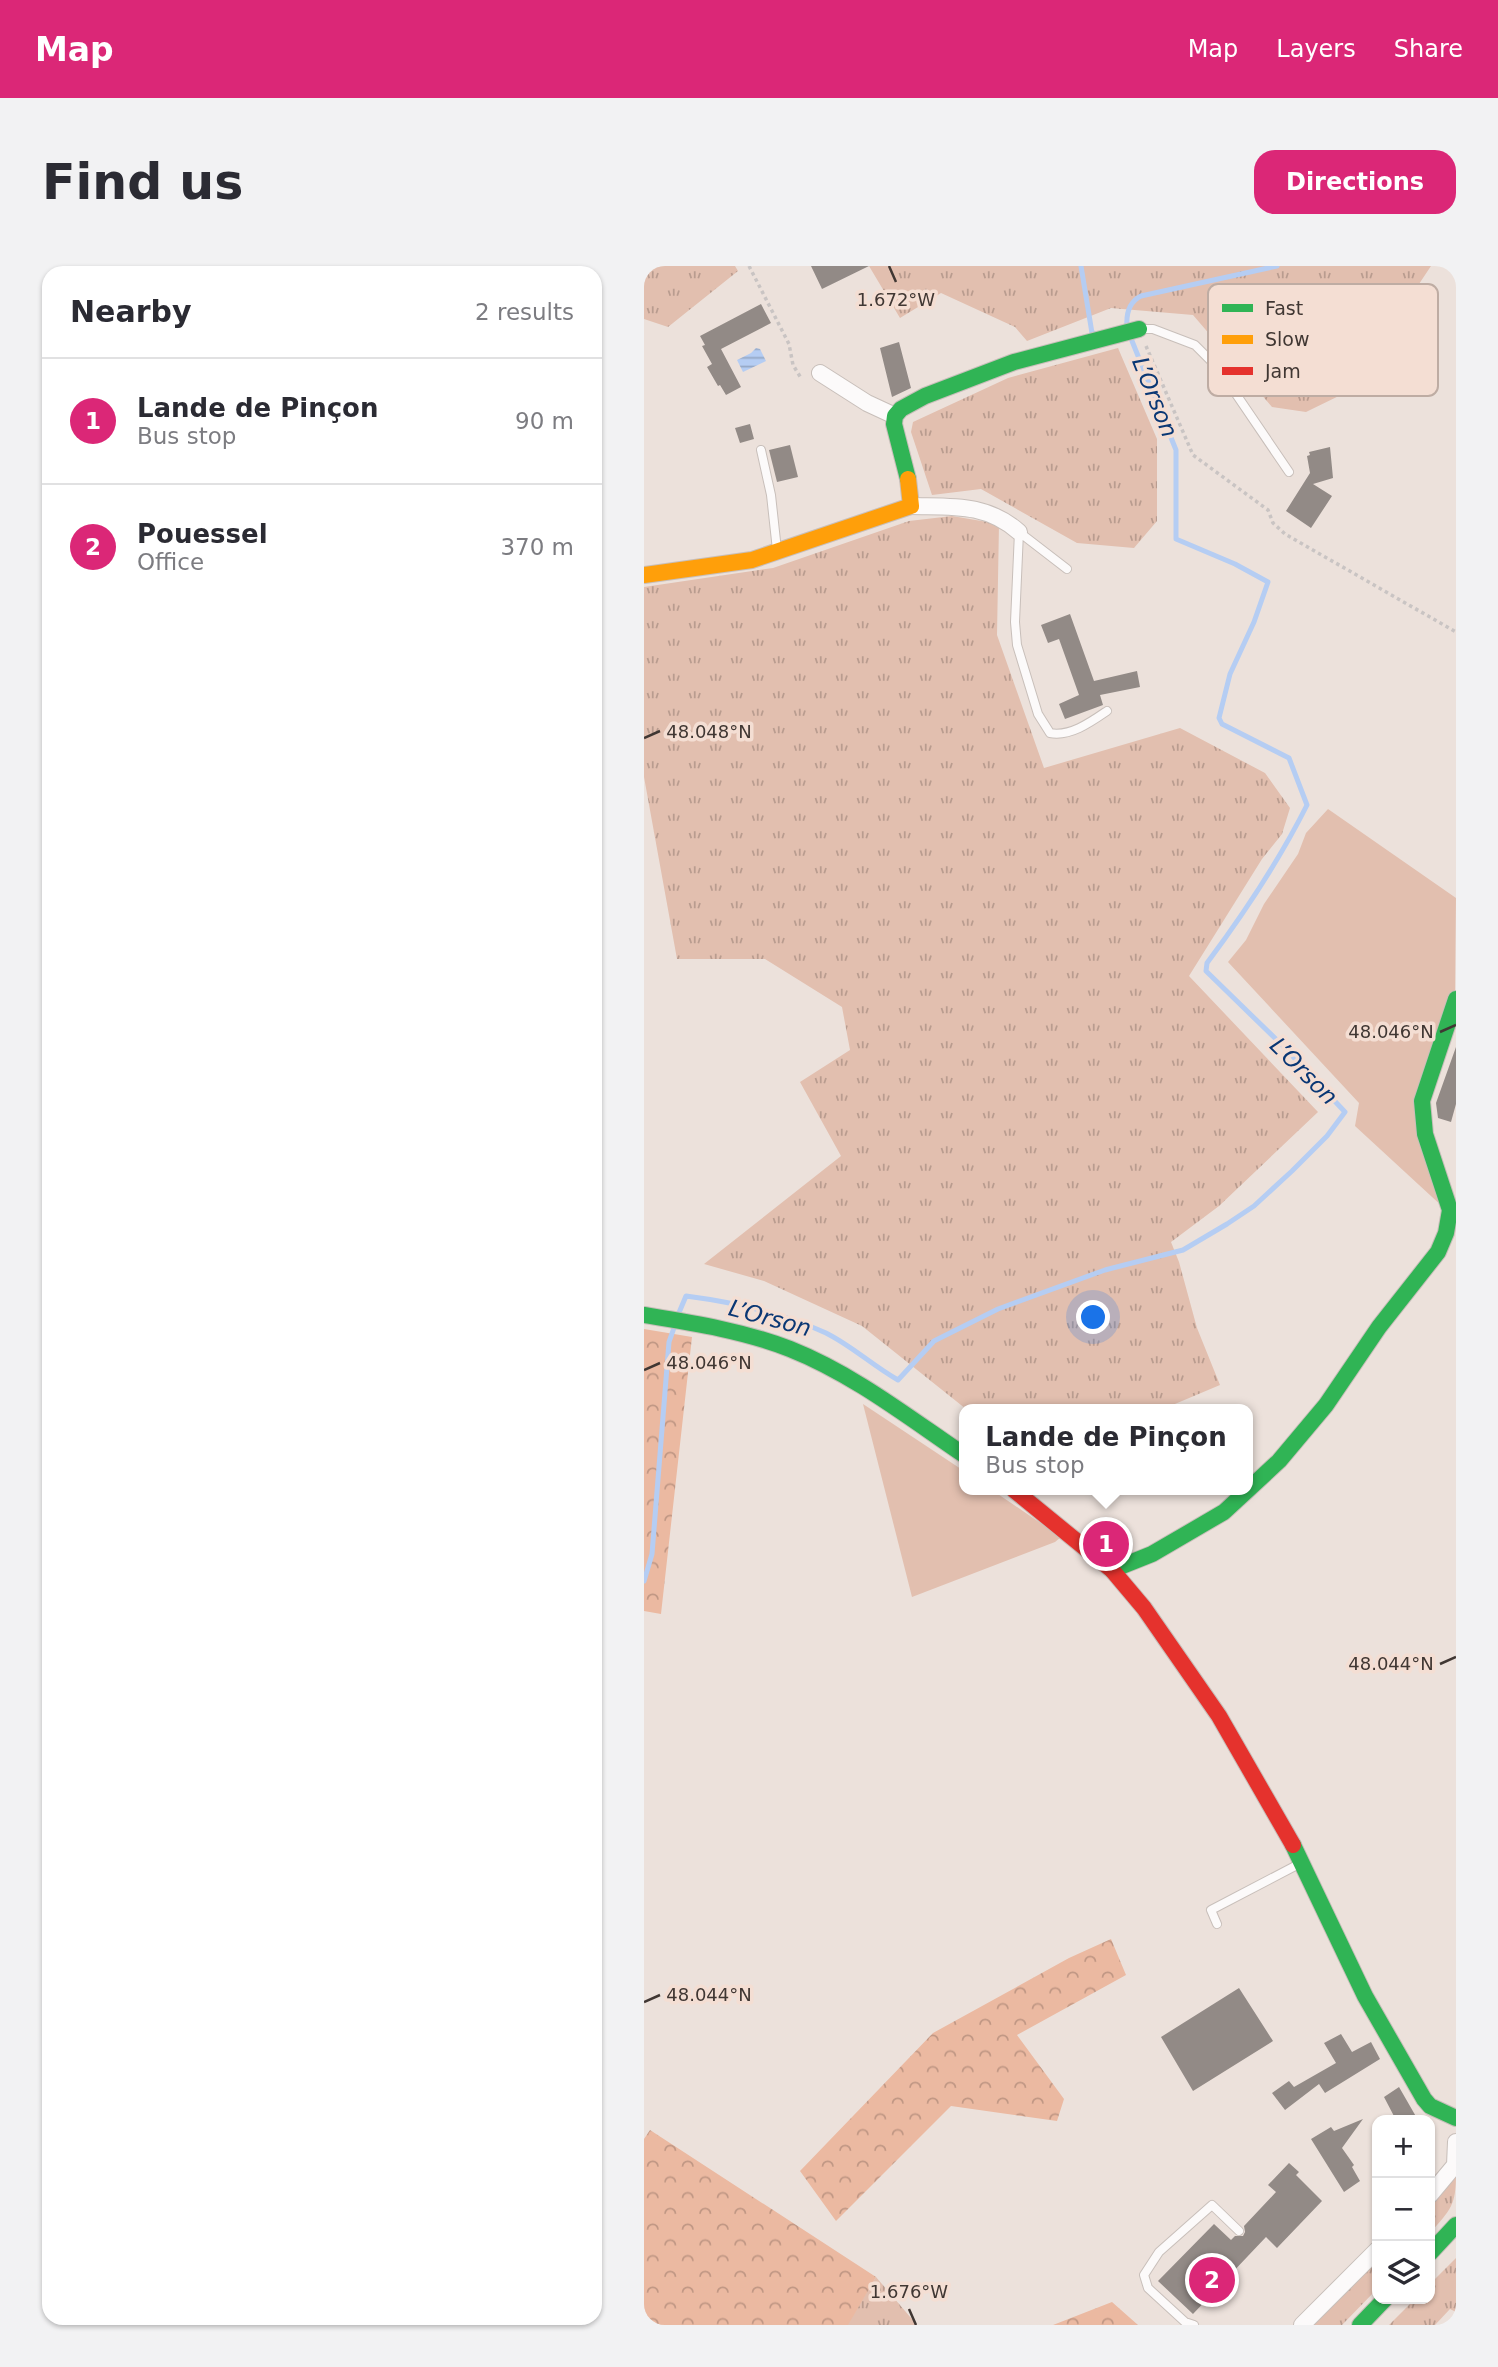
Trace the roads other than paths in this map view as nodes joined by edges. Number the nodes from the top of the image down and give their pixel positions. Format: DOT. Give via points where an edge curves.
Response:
graph roads {
  1 [pos="1139,328"];
  2 [pos="1208,358"];
  3 [pos="820,373"];
  4 [pos="1237,396"];
  5 [pos="895,416"];
  6 [pos="761,450"];
  7 [pos="1289,472"];
  8 [pos="911,506"];
  9 [pos="1019,532"];
  10 [pos="777,553"];
  11 [pos="1067,569"];
  12 [pos="644,575"];
  13 [pos="1107,711"];
  14 [pos="1456,999"];
  15 [pos="644,1315"];
  16 [pos="959,1452"];
  17 [pos="1253,1485"];
  18 [pos="1020,1495"];
  19 [pos="1242,1495"];
  20 [pos="1112,1570"];
  21 [pos="1302,1863"];
  22 [pos="1217,1924"];
  23 [pos="1456,2118"];
  24 [pos="1456,2142"];
  25 [pos="1435,2189"];
  26 [pos="1456,2225"];
  27 [pos="1239,2231"];
  28 [pos="1435,2247"];
  29 [pos="1372,2255"];
  30 [pos="1380,2304"];
  31 [pos="1194,2325"];
  32 [pos="1302,2325"];
  33 [pos="1360,2325"];
  1 -- 2 [label="lane" via="1195,345"];
  1 -- 5 [label="street" via="1014,362 911,403"];
  3 -- 5 [label="street"];
  4 -- 7 [label="lane"];
  5 -- 8 [label="street"];
  6 -- 10 [label="lane"];
  8 -- 9 [label="street" via="988,512"];
  8 -- 10 [label="street"];
  9 -- 11 [label="lane"];
  9 -- 13 [label="lane" via="1017,645 1038,714 1050,733 1057,735"];
  10 -- 12 [label="street"];
  14 -- 17 [label="street" via="1422,1101 1425,1134 1450,1210 1446,1233 1438,1252 1326,1405"];
  15 -- 16 [label="street" via="737,1332 791,1350 851,1379"];
  18 -- 20 [label="street"];
  19 -- 20 [label="street" via="1224,1512 1152,1554"];
  20 -- 21 [label="street" via="1219,1716"];
  21 -- 22 [label="lane" via="1211,1910"];
  21 -- 23 [label="street" via="1409,2076 1430,2106"];
  24 -- 25 [label="street" via="1455,2165"];
  26 -- 28 [label="street"];
  27 -- 31 [label="lane" via="1212,2205 1159,2252 1144,2275 1148,2288"];
  29 -- 32 [label="street"];
  30 -- 33 [label="street"];
}
